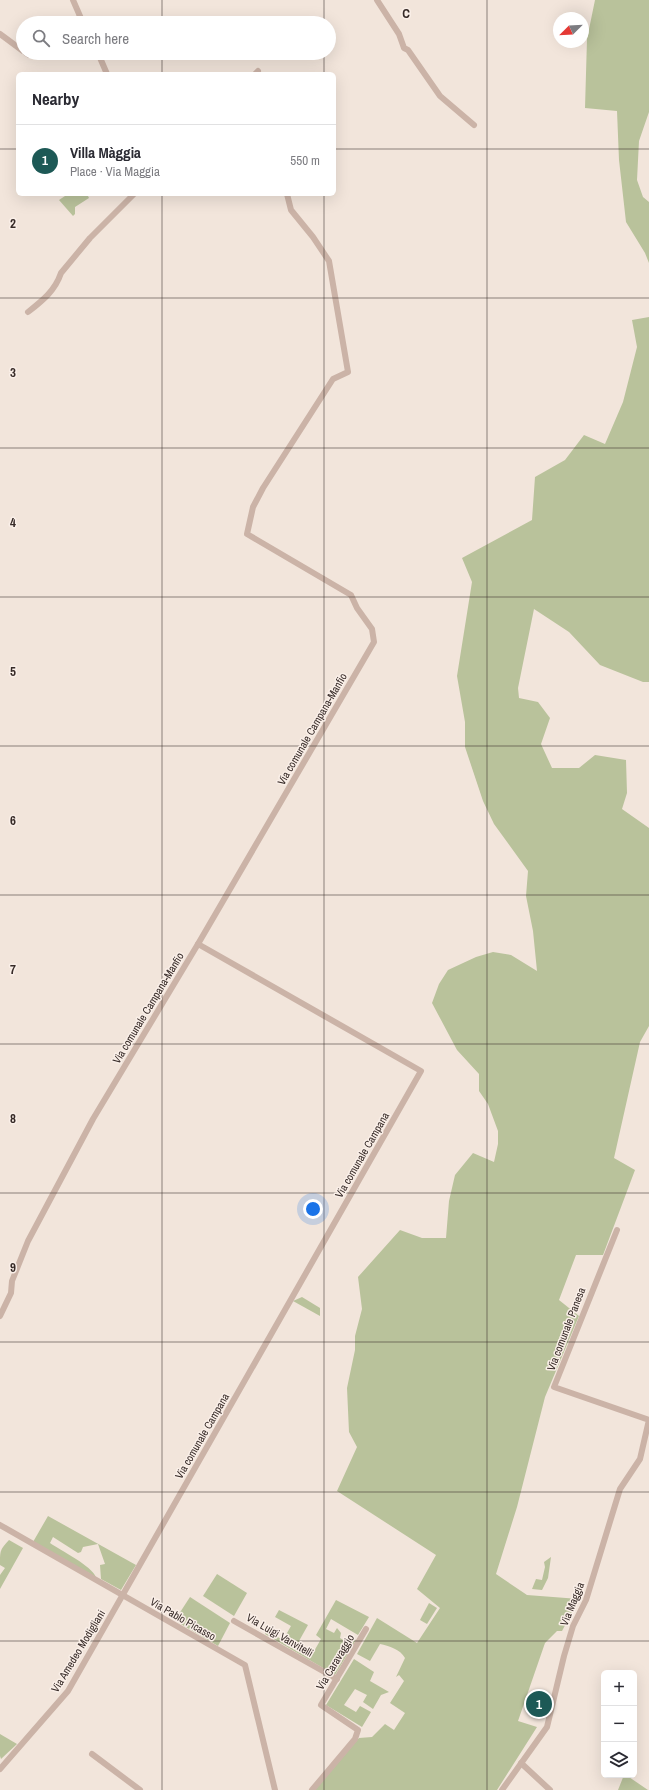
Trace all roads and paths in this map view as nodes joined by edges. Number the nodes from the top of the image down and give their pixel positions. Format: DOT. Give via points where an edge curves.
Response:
graph roads {
  1 [pos="73,0"];
  2 [pos="377,0"];
  3 [pos="80,16"];
  4 [pos="0,34"];
  5 [pos="16,46"];
  6 [pos="101,60"];
  7 [pos="106,72"];
  8 [pos="474,125"];
  9 [pos="132,196"];
  10 [pos="288,196"];
  11 [pos="28,312"];
  12 [pos="198,944"];
  13 [pos="617,1230"];
  14 [pos="0,1316"];
  15 [pos="649,1420"];
  16 [pos="0,1525"];
  17 [pos="123,1596"];
  18 [pos="234,1621"];
  19 [pos="366,1629"];
  20 [pos="336,1679"];
  21 [pos="92,1754"];
  22 [pos="521,1763"];
  23 [pos="0,1769"];
  24 [pos="140,1790"];
  25 [pos="275,1790"];
  26 [pos="312,1790"];
  27 [pos="502,1790"];
  28 [pos="550,1790"];
  1 -- 3 [label="street"];
  2 -- 8 [label="street" via="399,34 404,48 440,96"];
  4 -- 5 [label="street"];
  6 -- 7 [label="street"];
  9 -- 11 [label="street" via="90,238 61,273 47,296"];
  10 -- 12 [label="street, Via comunale Campana-Manfio" via="292,210 329,261 348,372 333,379 263,488 253,507 247,534 351,595 372,629 374,642"];
  12 -- 14 [label="street, Via comunale Campana-Manfio" via="93,1119 28,1241 12,1281 11,1293"];
  12 -- 17 [label="street, Via comunale Campana" via="420,1071"];
  13 -- 15 [label="street, Via comunale Panesa" via="554,1387"];
  15 -- 22 [label="street, Via Maggia" via="640,1459 620,1489 586,1600 573,1626 547,1727"];
  16 -- 17 [label="street, Via Pablo Picasso"];
  17 -- 23 [label="street, Via Amedeo Modigliani" via="68,1691"];
  17 -- 25 [label="street, Via Pablo Picasso" via="245,1666"];
  18 -- 20 [label="street, Via Luigi Vanvitelli"];
  19 -- 20 [label="street, Via Caravaggio"];
  20 -- 26 [label="street, Via Caravaggio" via="321,1705 358,1730 355,1739"];
  21 -- 24 [label="street"];
  22 -- 27 [label="street, Via Maggia"];
  22 -- 28 [label="street"];
}
